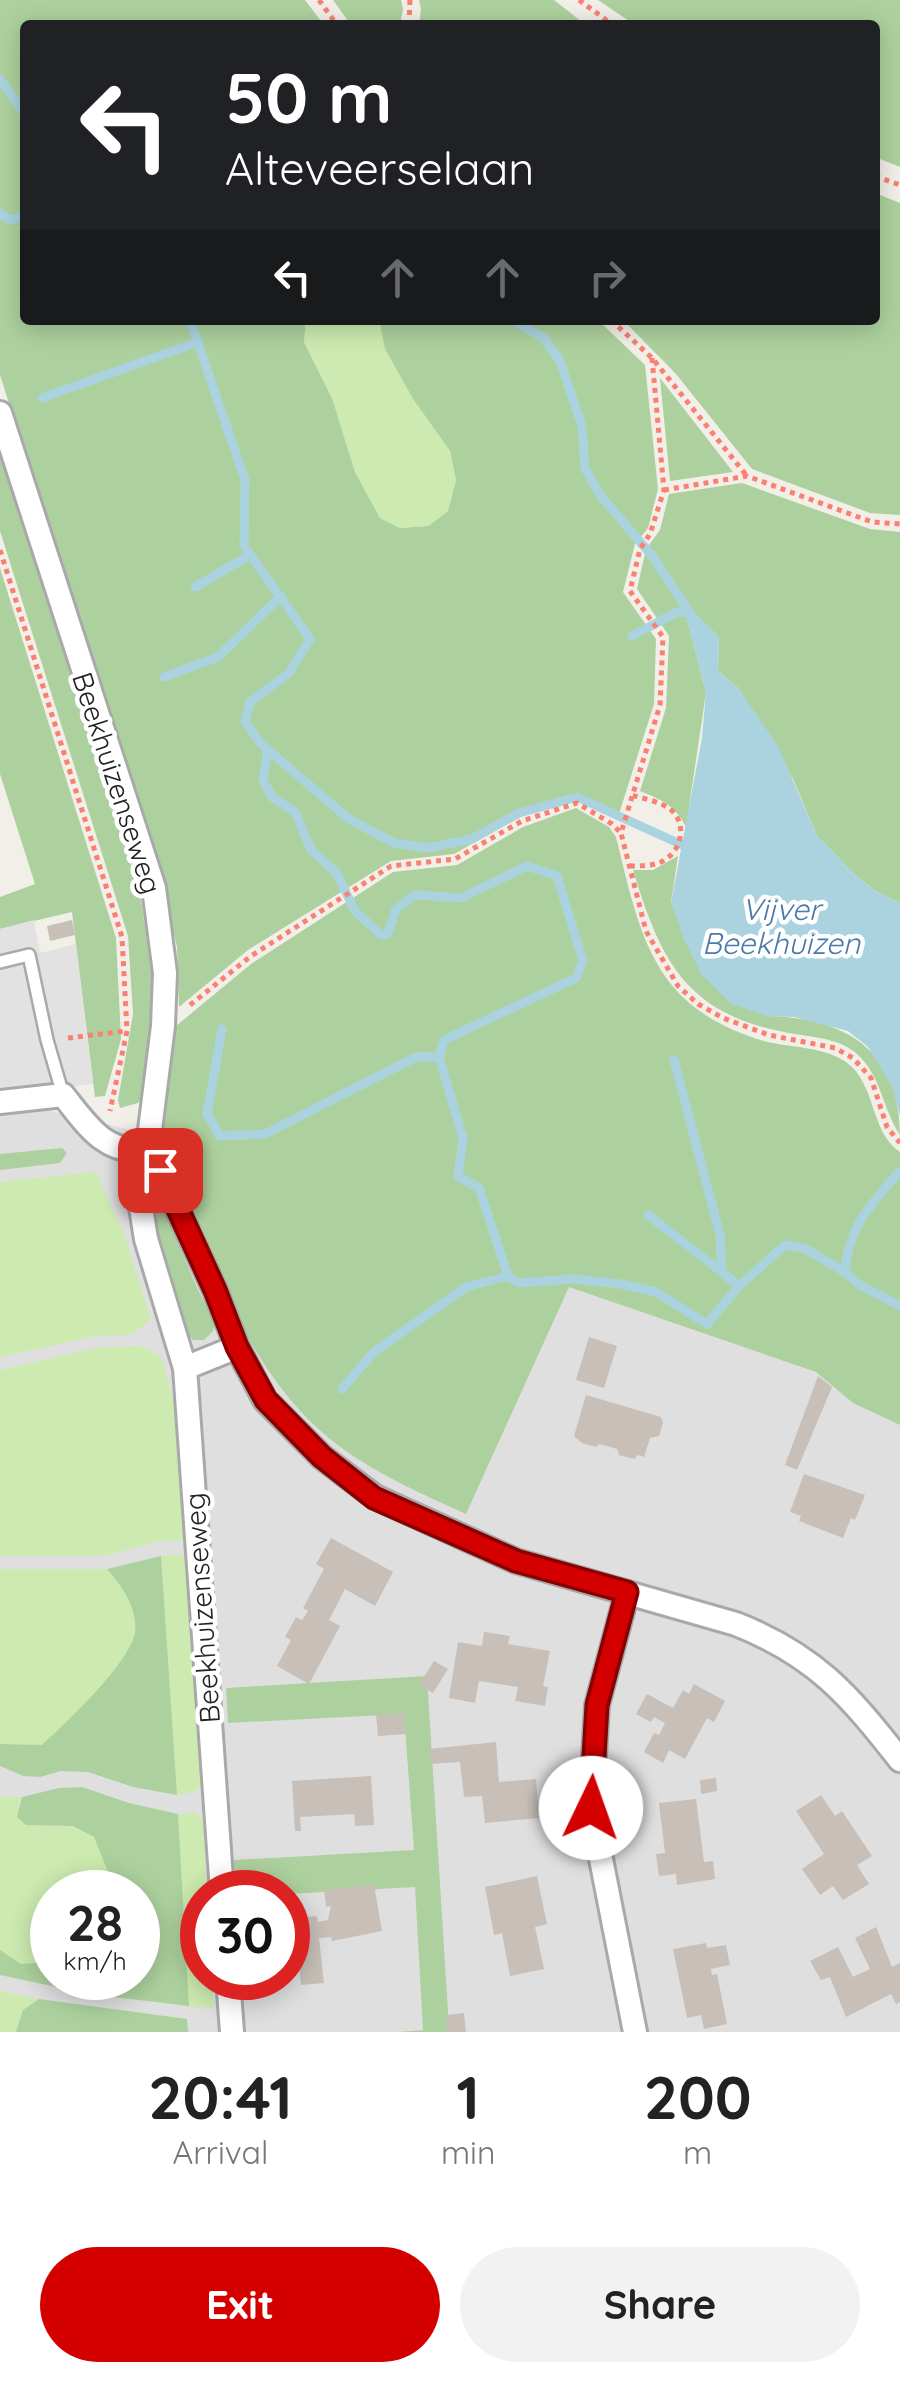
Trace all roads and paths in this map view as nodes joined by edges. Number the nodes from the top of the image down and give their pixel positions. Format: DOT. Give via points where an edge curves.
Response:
graph roads {
  1 [pos="579,0"];
  2 [pos="606,20"];
  3 [pos="616,325"];
  4 [pos="652,358"];
  5 [pos="0,414"];
  6 [pos="747,476"];
  7 [pos="664,490"];
  8 [pos="900,524"];
  9 [pos="0,550"];
  10 [pos="632,795"];
  11 [pos="621,830"];
  12 [pos="628,866"];
  13 [pos="0,962"];
  14 [pos="164,1026"];
  15 [pos="126,1031"];
  16 [pos="47,1040"];
  17 [pos="63,1095"];
  18 [pos="0,1102"];
  19 [pos="899,1142"];
  20 [pos="132,1148"];
  21 [pos="237,1347"];
  22 [pos="185,1368"];
  23 [pos="627,1592"];
  24 [pos="900,1760"];
  25 [pos="220,1870"];
  26 [pos="230,2000"];
  27 [pos="232,2032"];
  28 [pos="634,2032"];
  1 -- 2 [label="path"];
  3 -- 4 [label="path"];
  4 -- 6 [label="path"];
  4 -- 7 [label="path"];
  5 -- 14 [label="street, Beekhuizenseweg" via="154,888 166,973"];
  6 -- 7 [label="path"];
  6 -- 8 [label="path" via="872,522"];
  7 -- 10 [label="path" via="630,591 663,637 660,705"];
  9 -- 15 [label="path, Beekhuizenseweg" via="122,937"];
  10 -- 11 [label="path"];
  10 -- 12 [label="path" via="668,808 681,835 663,861"];
  11 -- 12 [label="path"];
  11 -- 14 [label="path" via="577,804 522,821 455,860 391,866 251,956"];
  12 -- 19 [label="path" via="646,931 678,986 723,1018 853,1058 871,1078 886,1127"];
  13 -- 16 [label="lane" via="29,954"];
  14 -- 15 [label="path"];
  14 -- 20 [label="street, Beekhuizenseweg"];
  15 -- 16 [label="path"];
  15 -- 20 [label="path, Beekhuizenseweg" via="110,1109"];
  16 -- 17 [label="lane"];
  17 -- 18 [label="street"];
  17 -- 20 [label="street" via="91,1130"];
  20 -- 21 [label="street" via="215,1290"];
  20 -- 22 [label="street, Beekhuizenseweg" via="146,1239"];
  21 -- 22 [label="street"];
  21 -- 23 [label="street" via="266,1400 374,1498 516,1561"];
  22 -- 25 [label="street, Beekhuizenseweg"];
  23 -- 24 [label="street" via="769,1637 853,1700"];
  23 -- 28 [label="street" via="597,1705 591,1808"];
  26 -- 27 [label="street"];
}
